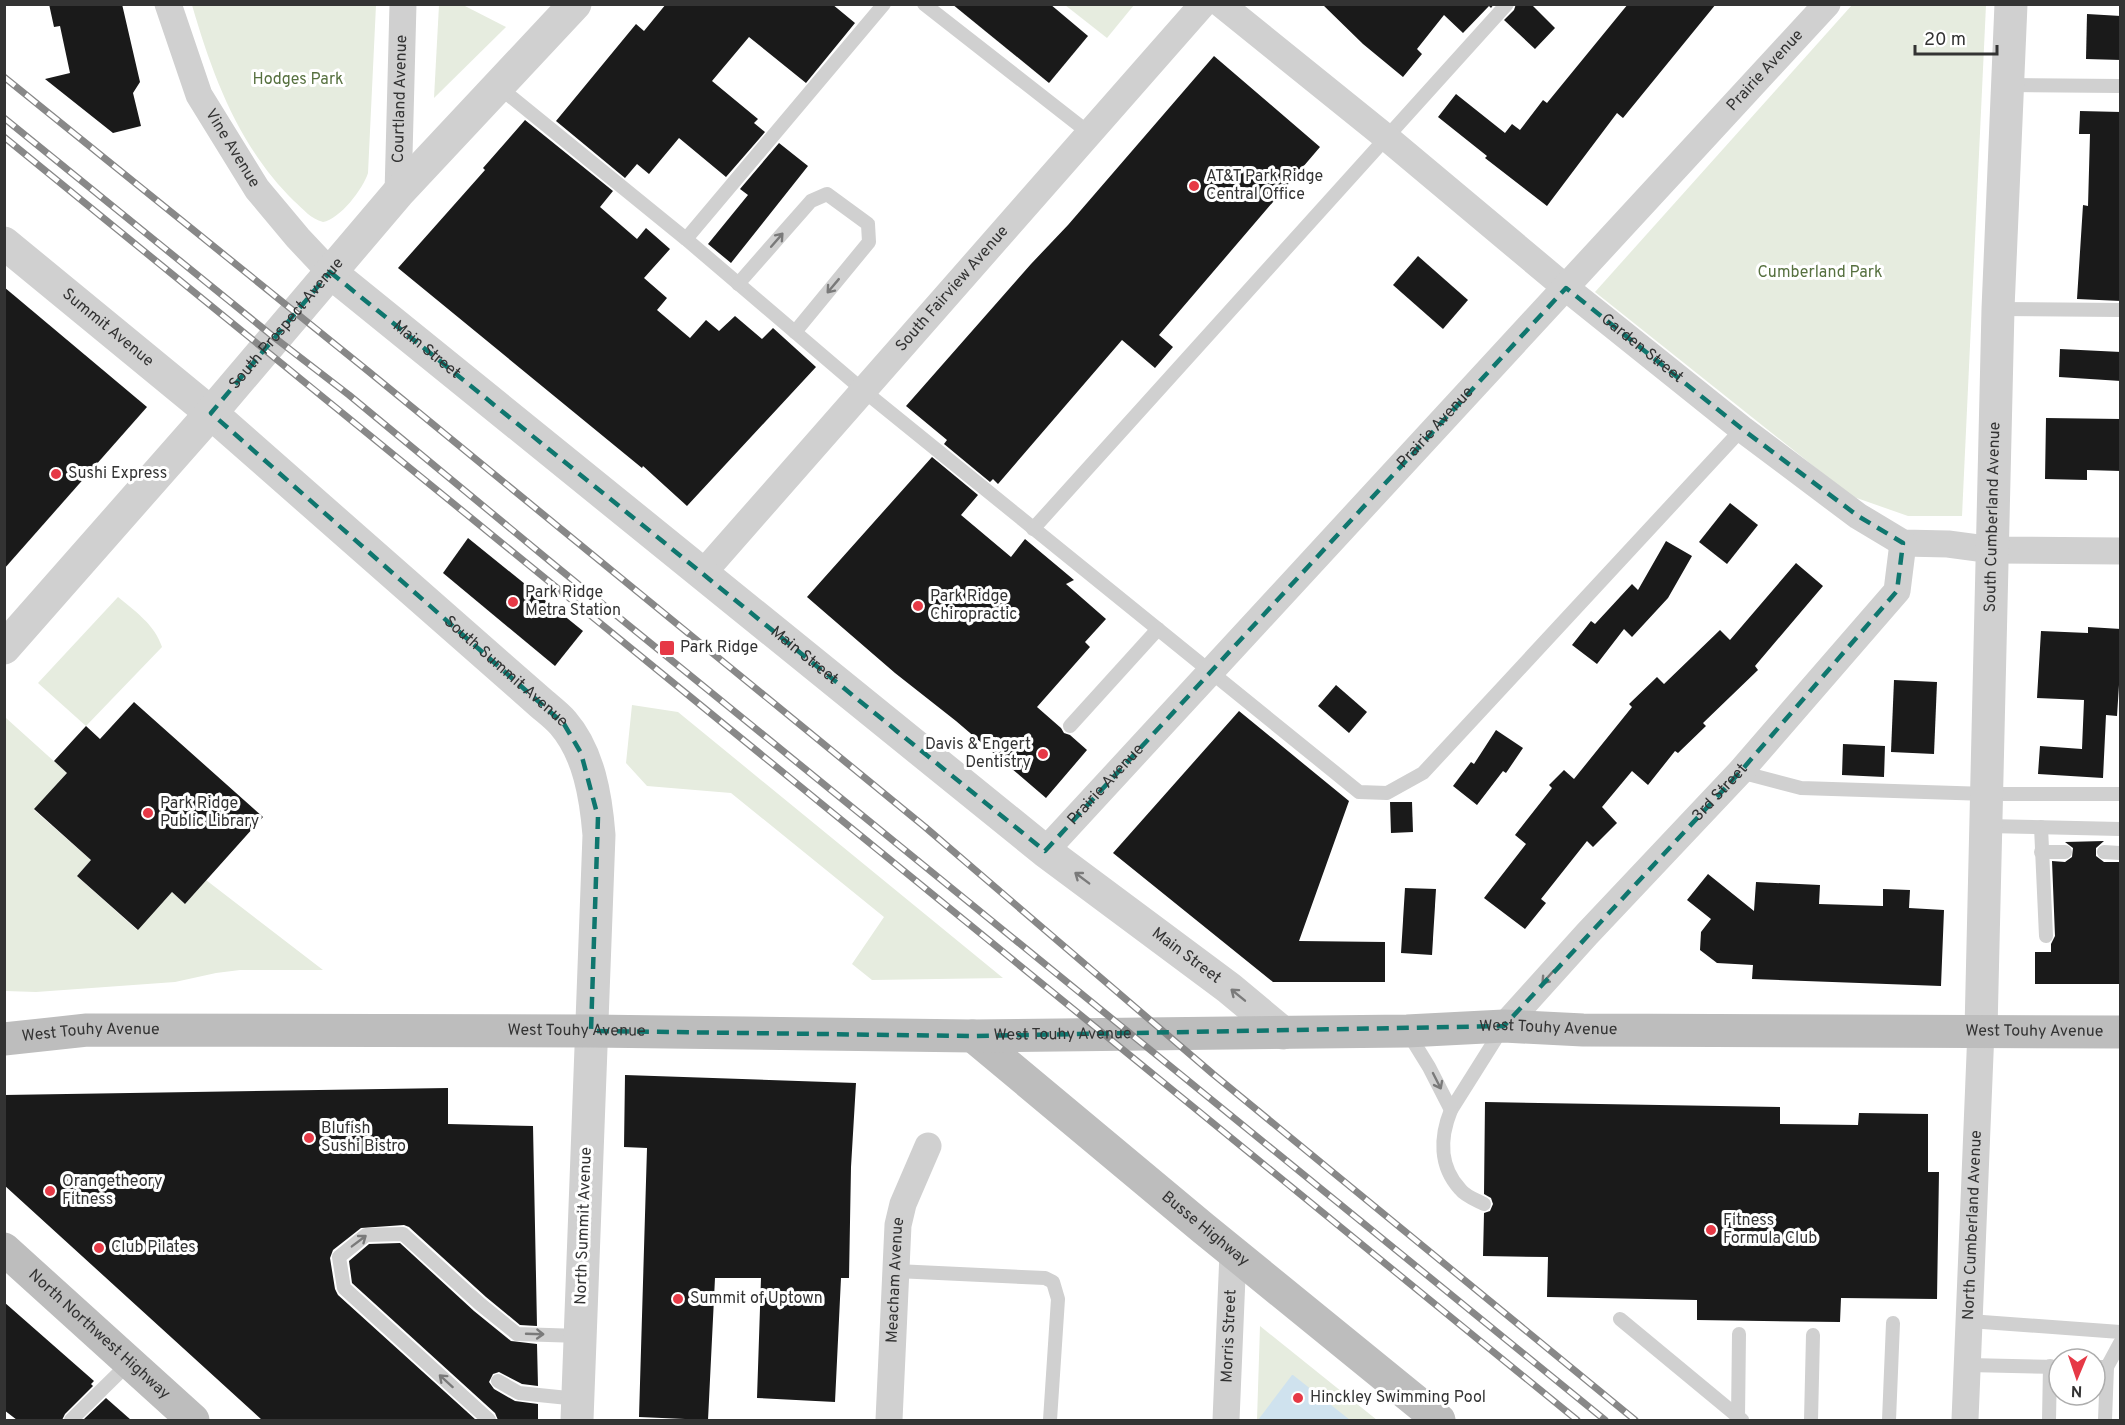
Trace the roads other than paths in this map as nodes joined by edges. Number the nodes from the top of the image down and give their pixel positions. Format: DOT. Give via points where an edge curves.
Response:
graph roads {
  1 [pos="168,4"];
  2 [pos="403,4"];
  3 [pos="575,4"];
  4 [pos="884,4"];
  5 [pos="924,4"];
  6 [pos="1203,4"];
  7 [pos="1221,4"];
  8 [pos="1507,4"];
  9 [pos="1827,4"];
  10 [pos="2012,4"];
  11 [pos="2007,85"];
  12 [pos="2121,86"];
  13 [pos="500,87"];
  14 [pos="1089,133"];
  15 [pos="1387,138"];
  16 [pos="398,193"];
  17 [pos="686,239"];
  18 [pos="4,243"];
  19 [pos="330,272"];
  20 [pos="738,284"];
  21 [pos="1566,288"];
  22 [pos="1998,309"];
  23 [pos="2121,310"];
  24 [pos="795,332"];
  25 [pos="864,391"];
  26 [pos="211,412"];
  27 [pos="1742,429"];
  28 [pos="1034,528"];
  29 [pos="1903,543"];
  30 [pos="1993,550"];
  31 [pos="2121,551"];
  32 [pos="703,573"];
  33 [pos="1158,629"];
  34 [pos="4,648"];
  35 [pos="1212,672"];
  36 [pos="1070,726"];
  37 [pos="1740,772"];
  38 [pos="2121,794"];
  39 [pos="1986,810"];
  40 [pos="2041,827"];
  41 [pos="2121,830"];
  42 [pos="1045,851"];
  43 [pos="2041,852"];
  44 [pos="2065,852"];
  45 [pos="2104,852"];
  46 [pos="2121,853"];
  47 [pos="2046,936"];
  48 [pos="1504,1026"];
  49 [pos="1981,1030"];
  50 [pos="591,1031"];
  51 [pos="1407,1031"];
  52 [pos="2121,1032"];
  53 [pos="1283,1033"];
  54 [pos="973,1036"];
  55 [pos="7,1038"];
  56 [pos="1451,1110"];
  57 [pos="928,1146"];
  58 [pos="1484,1204"];
  59 [pos="4,1249"];
  60 [pos="1233,1253"];
  61 [pos="896,1272"];
  62 [pos="1620,1319"];
  63 [pos="1969,1321"];
  64 [pos="1893,1323"];
  65 [pos="2121,1332"];
  66 [pos="1739,1334"];
  67 [pos="1813,1335"];
  68 [pos="580,1336"];
  69 [pos="2121,1343"];
  70 [pos="2107,1360"];
  71 [pos="129,1363"];
  72 [pos="1968,1365"];
  73 [pos="2047,1366"];
  74 [pos="498,1381"];
  75 [pos="577,1410"];
  76 [pos="1740,1419"];
  77 [pos="71,1420"];
  78 [pos="193,1420"];
  79 [pos="489,1420"];
  80 [pos="889,1420"];
  81 [pos="1050,1420"];
  82 [pos="1226,1420"];
  83 [pos="1439,1420"];
  84 [pos="1811,1420"];
  85 [pos="1889,1420"];
  86 [pos="1965,1420"];
  1 -- 19 [label="street, Vine Avenue" via="204,105 257,189"];
  2 -- 16 [label="street, Courtland Avenue"];
  3 -- 13 [label="street, South Prospect Avenue"];
  4 -- 17 [label="lane"];
  5 -- 14 [label="lane"];
  6 -- 14 [label="street, South Fairview Avenue"];
  7 -- 15 [label="street, Garden Street"];
  8 -- 15 [label="lane"];
  9 -- 21 [label="street, Prairie Avenue"];
  10 -- 11 [label="street, South Cumberland Avenue"];
  11 -- 12 [label="lane"];
  11 -- 22 [label="street, South Cumberland Avenue"];
  13 -- 16 [label="street, South Prospect Avenue"];
  13 -- 17 [label="lane"];
  14 -- 25 [label="street, South Fairview Avenue"];
  15 -- 21 [label="street, Garden Street"];
  15 -- 28 [label="lane"];
  16 -- 19 [label="street, South Prospect Avenue"];
  17 -- 20 [label="lane"];
  18 -- 26 [label="street, Summit Avenue"];
  19 -- 26 [label="street, South Prospect Avenue"];
  19 -- 32 [label="street, Main Street"];
  20 -- 24 [label="lane"];
  20 -- 24 [label="lane, one-way" via="811,201 827,194 868,224 868,242"];
  21 -- 27 [label="street, Garden Street"];
  21 -- 35 [label="street, Prairie Avenue"];
  22 -- 23 [label="lane"];
  22 -- 30 [label="street, South Cumberland Avenue"];
  24 -- 25 [label="lane"];
  25 -- 28 [label="lane"];
  25 -- 32 [label="street, South Fairview Avenue"];
  26 -- 34 [label="street, South Prospect Avenue"];
  26 -- 50 [label="street, South Summit Avenue" via="564,724 591,781 597,817"];
  27 -- 29 [label="street, Garden Street" via="1858,516"];
  27 -- 35 [label="lane" via="1423,774 1387,793 1359,792"];
  28 -- 33 [label="lane"];
  29 -- 30 [label="street, Garden Street"];
  29 -- 37 [label="street, 3rd Street" via="1898,591"];
  30 -- 31 [label="street, Garden Street"];
  30 -- 39 [label="street, South Cumberland Avenue"];
  32 -- 42 [label="street, Main Street"];
  33 -- 35 [label="lane"];
  33 -- 36 [label="lane"];
  35 -- 42 [label="street, Prairie Avenue"];
  37 -- 39 [label="lane" via="1800,788"];
  37 -- 48 [label="street, 3rd Street, one-way"];
  38 -- 39 [label="lane"];
  39 -- 40 [label="lane"];
  39 -- 49 [label="street, South Cumberland Avenue"];
  40 -- 41 [label="lane"];
  40 -- 43 [label="lane"];
  53 -- 42 [label="street, Main Street, one-way"];
  43 -- 44 [label="lane"];
  43 -- 47 [label="lane"];
  45 -- 46 [label="lane"];
  48 -- 49 [label="main road, West Touhy Avenue" via="1582,1030"];
  48 -- 51 [label="main road, West Touhy Avenue"];
  48 -- 56 [label="lane"];
  49 -- 52 [label="main road, West Touhy Avenue"];
  49 -- 63 [label="street, North Cumberland Avenue"];
  50 -- 54 [label="main road, West Touhy Avenue"];
  50 -- 55 [label="main road, West Touhy Avenue" via="87,1030"];
  50 -- 68 [label="street, North Summit Avenue"];
  51 -- 53 [label="main road, West Touhy Avenue"];
  51 -- 56 [label="lane, one-way"];
  53 -- 54 [label="main road, West Touhy Avenue"];
  54 -- 60 [label="main road, Busse Highway"];
  56 -- 58 [label="lane" via="1442,1145 1447,1167 1460,1190"];
  57 -- 61 [label="street, Meacham Avenue" via="903,1204"];
  59 -- 71 [label="main road, North Northwest Highway"];
  60 -- 82 [label="street, Morris Street"];
  60 -- 83 [label="main road, Busse Highway"];
  61 -- 80 [label="street, Meacham Avenue"];
  61 -- 81 [label="lane" via="1045,1278 1053,1282 1058,1299"];
  62 -- 76 [label="lane"];
  63 -- 65 [label="lane"];
  63 -- 72 [label="street, North Cumberland Avenue"];
  64 -- 85 [label="lane"];
  66 -- 76 [label="lane"];
  67 -- 84 [label="lane"];
  68 -- 75 [label="street, North Summit Avenue"];
  79 -- 68 [label="lane, one-way" via="344,1288 339,1257 366,1235 403,1234 517,1334"];
  69 -- 70 [label="lane"];
  71 -- 77 [label="lane"];
  71 -- 78 [label="main road, North Northwest Highway"];
  72 -- 73 [label="lane"];
  72 -- 86 [label="street, North Cumberland Avenue"];
  74 -- 75 [label="lane" via="519,1393"];
}
